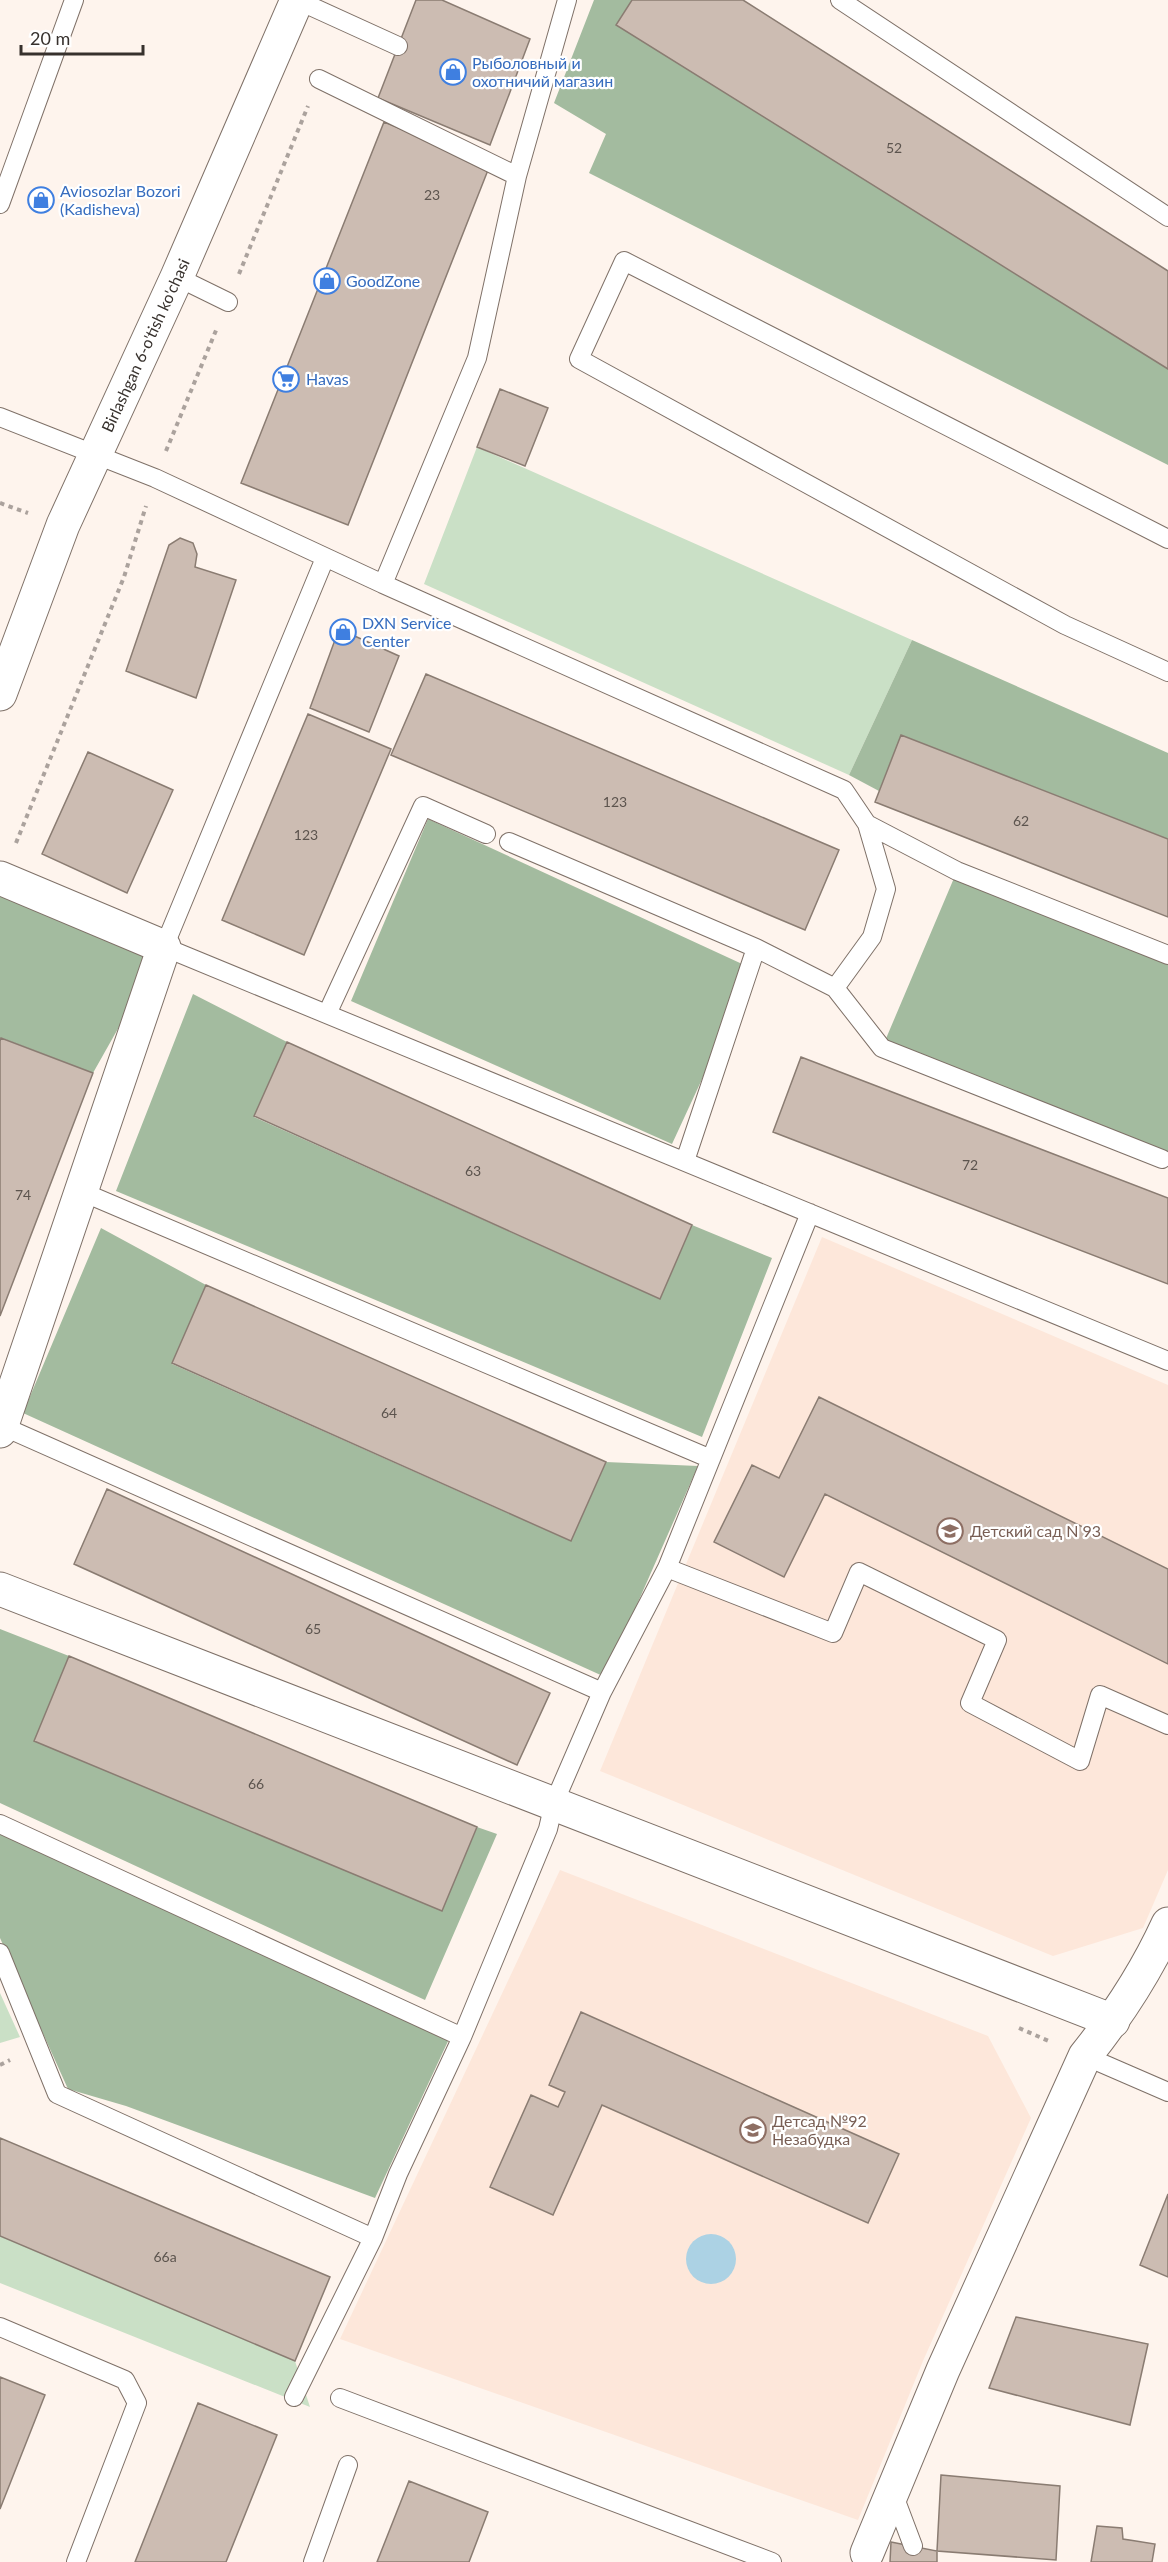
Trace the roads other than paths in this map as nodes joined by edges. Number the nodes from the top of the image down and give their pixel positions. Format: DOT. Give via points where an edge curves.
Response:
graph roads {
  1 [pos="74,0"];
  2 [pos="297,0"];
  3 [pos="567,0"];
  4 [pos="840,0"];
  5 [pos="398,46"];
  6 [pos="319,79"];
  7 [pos="517,176"];
  8 [pos="0,204"];
  9 [pos="1168,217"];
  10 [pos="177,278"];
  11 [pos="228,302"];
  12 [pos="0,417"];
  13 [pos="96,454"];
  14 [pos="1168,539"];
  15 [pos="326,558"];
  16 [pos="383,584"];
  17 [pos="1168,672"];
  18 [pos="0,694"];
  19 [pos="867,824"];
  20 [pos="486,834"];
  21 [pos="509,842"];
  22 [pos="1,879"];
  23 [pos="164,947"];
  24 [pos="756,948"];
  25 [pos="1168,955"];
  26 [pos="836,988"];
  27 [pos="327,1014"];
  28 [pos="1162,1159"];
  29 [pos="686,1161"];
  30 [pos="80,1191"];
  31 [pos="810,1213"];
  32 [pos="1168,1361"];
  33 [pos="1,1428"];
  34 [pos="711,1459"];
  35 [pos="667,1568"];
  36 [pos="0,1588"];
  37 [pos="602,1692"];
  38 [pos="1168,1725"];
  39 [pos="555,1803"];
  40 [pos="0,1824"];
  41 [pos="1168,1924"];
  42 [pos="0,1953"];
  43 [pos="1160,1962"];
  44 [pos="1113,2021"];
  45 [pos="462,2037"];
  46 [pos="1085,2056"];
  47 [pos="1168,2092"];
  48 [pos="373,2238"];
  49 [pos="0,2327"];
  50 [pos="294,2397"];
  51 [pos="340,2398"];
  52 [pos="348,2465"];
  53 [pos="893,2493"];
  54 [pos="914,2546"];
  55 [pos="862,2558"];
  56 [pos="75,2562"];
  57 [pos="313,2562"];
  58 [pos="772,2562"];
  1 -- 8 [label="lane"];
  2 -- 5 [label="lane"];
  2 -- 10 [label="street, Birlashgan 6-o'tish ko'chasi"];
  3 -- 7 [label="lane"];
  4 -- 9 [label="lane"];
  6 -- 7 [label="lane"];
  7 -- 16 [label="lane" via="477,358"];
  10 -- 11 [label="lane"];
  10 -- 13 [label="street, Birlashgan 6-o'tish ko'chasi"];
  12 -- 13 [label="lane"];
  13 -- 15 [label="lane"];
  13 -- 18 [label="street, Birlashgan 6-o'tish ko'chasi" via="63,525"];
  14 -- 17 [label="lane" via="624,261 579,359 1065,625"];
  15 -- 16 [label="lane"];
  15 -- 23 [label="lane"];
  16 -- 19 [label="lane" via="844,790"];
  19 -- 25 [label="lane" via="957,871"];
  19 -- 26 [label="lane" via="886,889 872,937"];
  20 -- 27 [label="lane" via="423,806"];
  21 -- 24 [label="lane"];
  22 -- 23 [label="street"];
  23 -- 27 [label="lane"];
  23 -- 30 [label="street"];
  24 -- 26 [label="lane"];
  24 -- 29 [label="lane"];
  26 -- 28 [label="lane" via="882,1048"];
  27 -- 29 [label="lane"];
  29 -- 31 [label="lane"];
  30 -- 33 [label="street"];
  30 -- 34 [label="lane"];
  31 -- 32 [label="lane"];
  31 -- 34 [label="lane"];
  33 -- 37 [label="lane"];
  34 -- 35 [label="lane"];
  35 -- 37 [label="lane"];
  35 -- 38 [label="lane" via="833,1633 859,1572 997,1640 970,1703 1080,1761 1100,1695"];
  36 -- 39 [label="street"];
  37 -- 39 [label="lane"];
  39 -- 44 [label="street"];
  39 -- 45 [label="lane" via="548,1829"];
  40 -- 45 [label="lane"];
  41 -- 43 [label="street"];
  42 -- 48 [label="lane" via="57,2094"];
  43 -- 44 [label="street"];
  44 -- 46 [label="street"];
  45 -- 48 [label="lane" via="398,2174"];
  46 -- 47 [label="lane"];
  46 -- 53 [label="street" via="933,2366"];
  48 -- 50 [label="lane"];
  49 -- 56 [label="lane" via="125,2380 137,2403"];
  51 -- 58 [label="lane"];
  52 -- 57 [label="lane"];
  53 -- 54 [label="lane"];
  53 -- 55 [label="street"];
}
